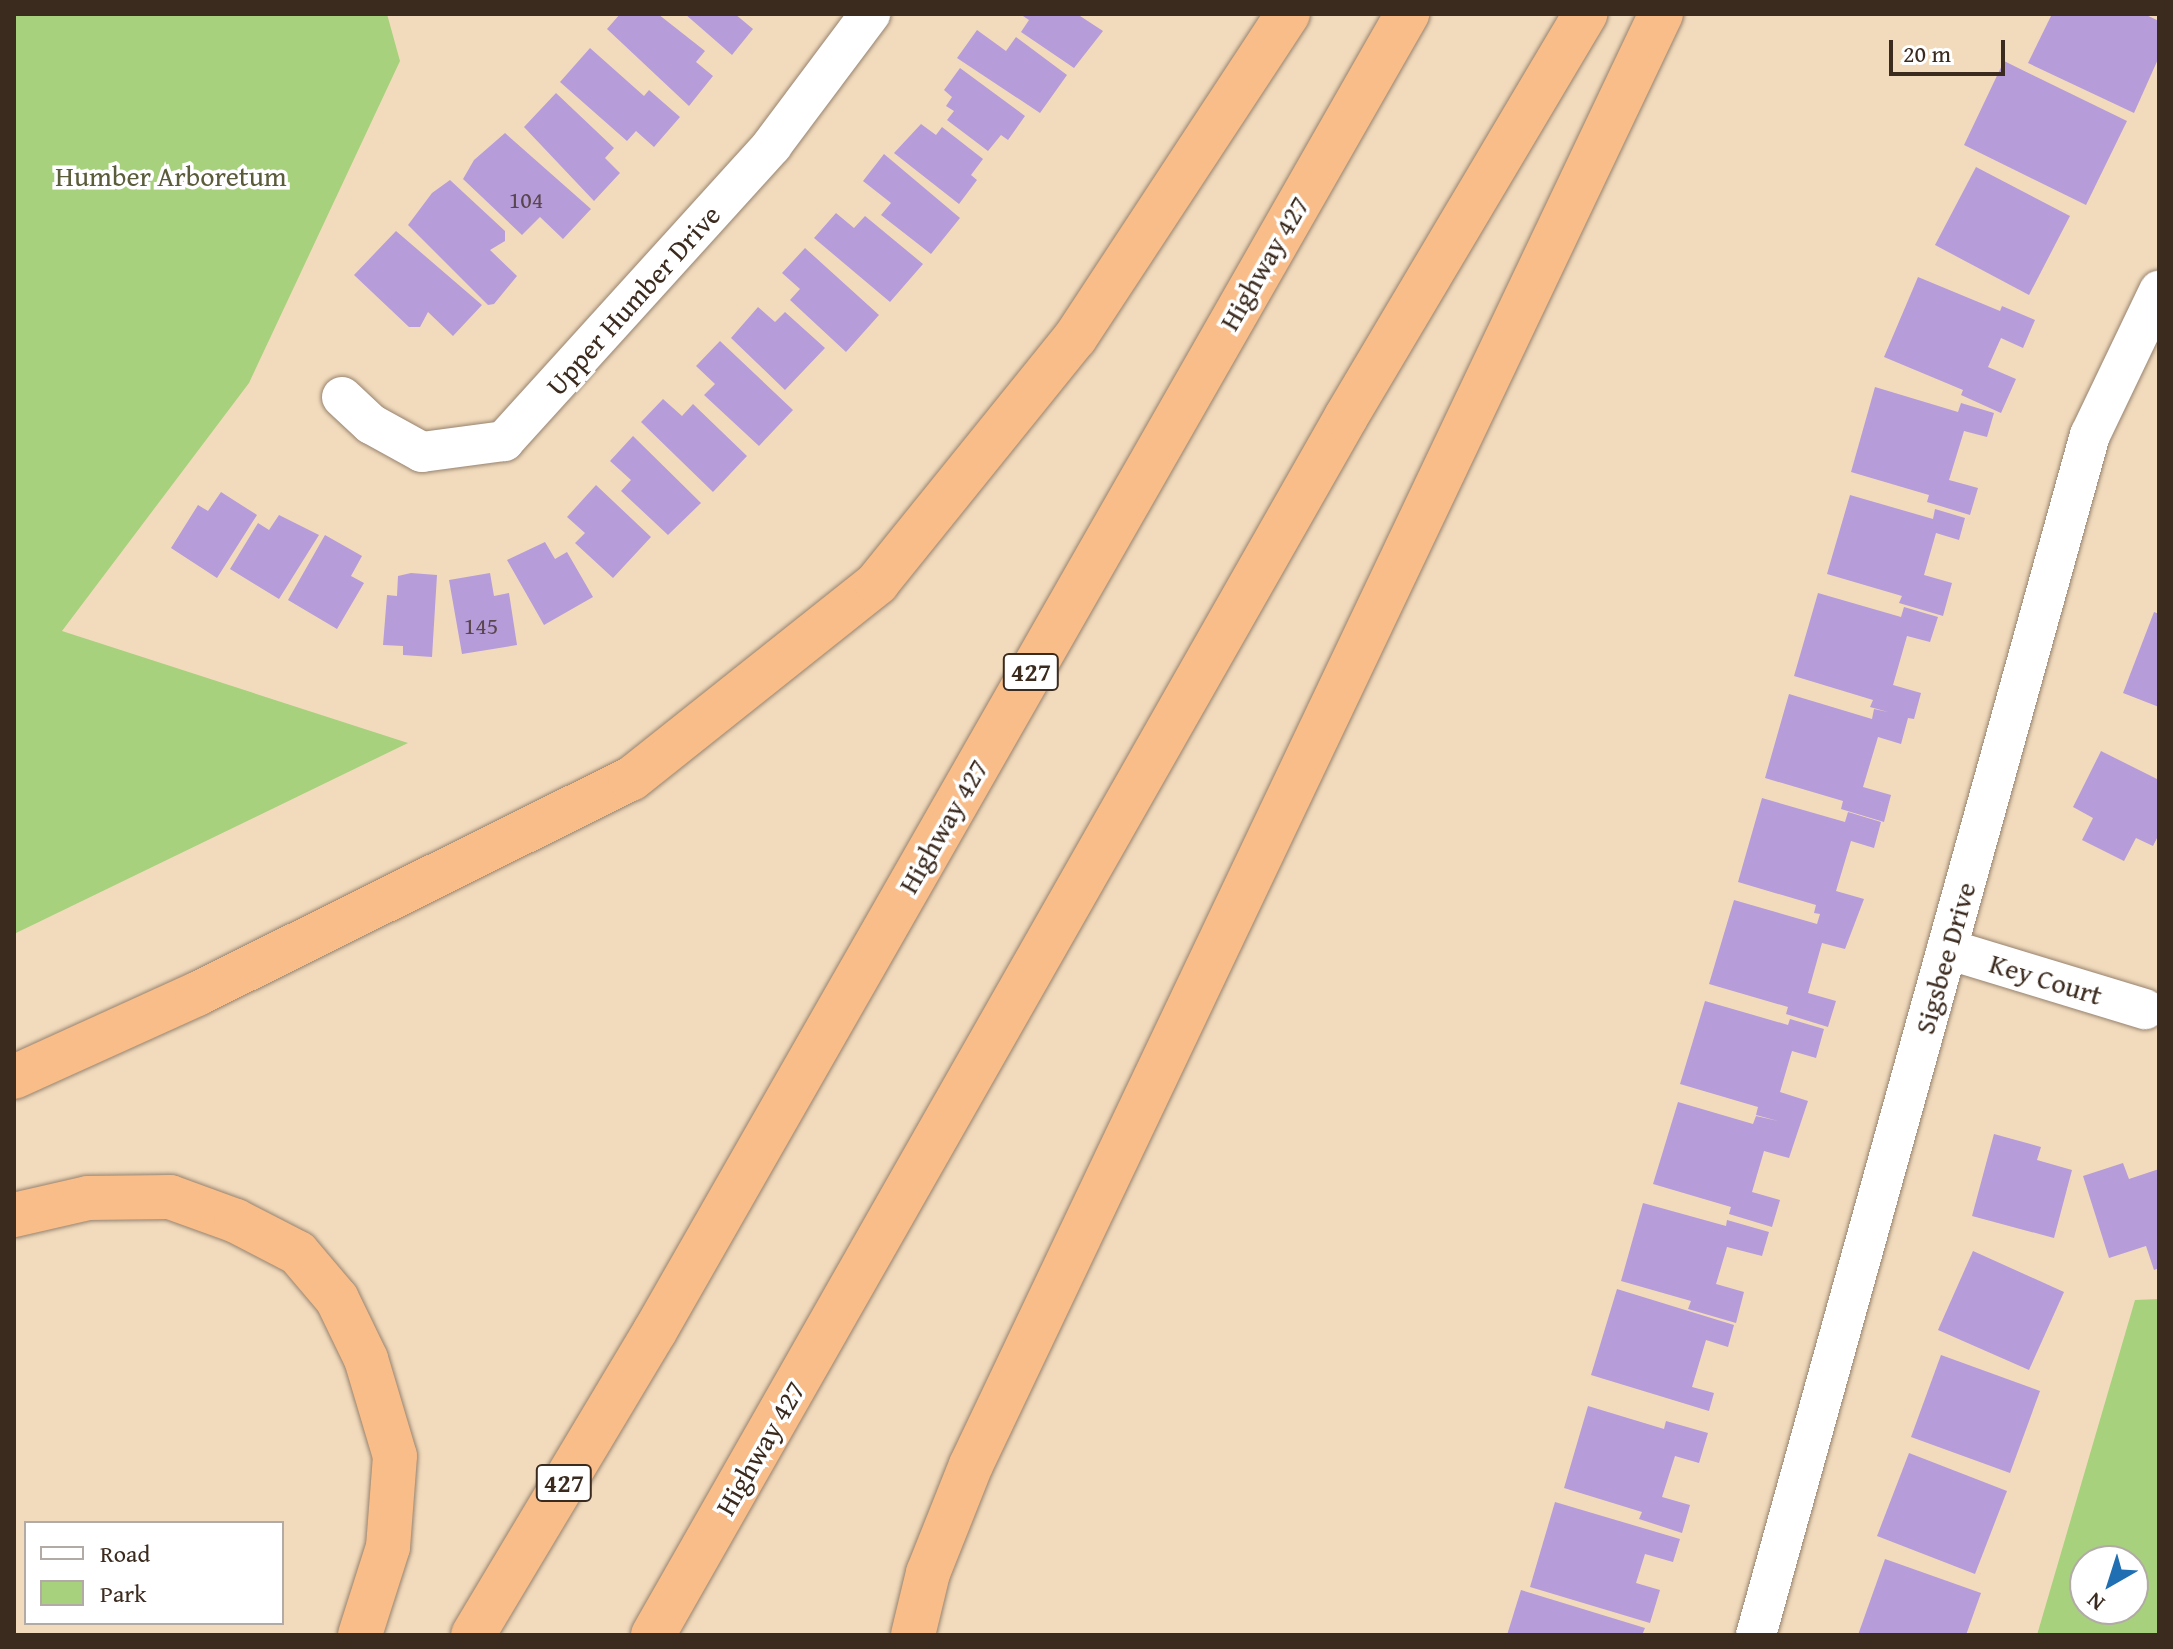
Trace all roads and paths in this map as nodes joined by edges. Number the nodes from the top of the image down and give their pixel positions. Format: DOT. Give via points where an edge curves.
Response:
graph roads {
  1 [pos="870,14"];
  2 [pos="1288,14"];
  3 [pos="1407,14"];
  4 [pos="1585,14"];
  5 [pos="1661,14"];
  6 [pos="2159,291"];
  7 [pos="342,397"];
  8 [pos="1947,949"];
  9 [pos="2145,1009"];
  10 [pos="14,1077"];
  11 [pos="14,1215"];
  12 [pos="360,1635"];
  13 [pos="473,1635"];
  14 [pos="653,1635"];
  15 [pos="913,1635"];
  16 [pos="1756,1635"];
  1 -- 7 [label="street, Upper Humber Drive" via="772,145 504,441 422,452 371,424"];
  2 -- 10 [label="highway" via="1075,338 877,583 631,779 197,994"];
  3 -- 13 [label="highway, Highway 427 / 427" via="671,1303"];
  4 -- 14 [label="highway, Highway 427" via="1346,417"];
  5 -- 15 [label="highway" via="971,1465 928,1573"];
  6 -- 8 [label="street, Sigsbee Drive" via="2090,435"];
  8 -- 9 [label="street, Key Court"];
  8 -- 16 [label="street, Sigsbee Drive"];
  11 -- 12 [label="highway" via="88,1198 170,1197 236,1221 298,1253 337,1299 366,1359 395,1456 388,1547"];
}
